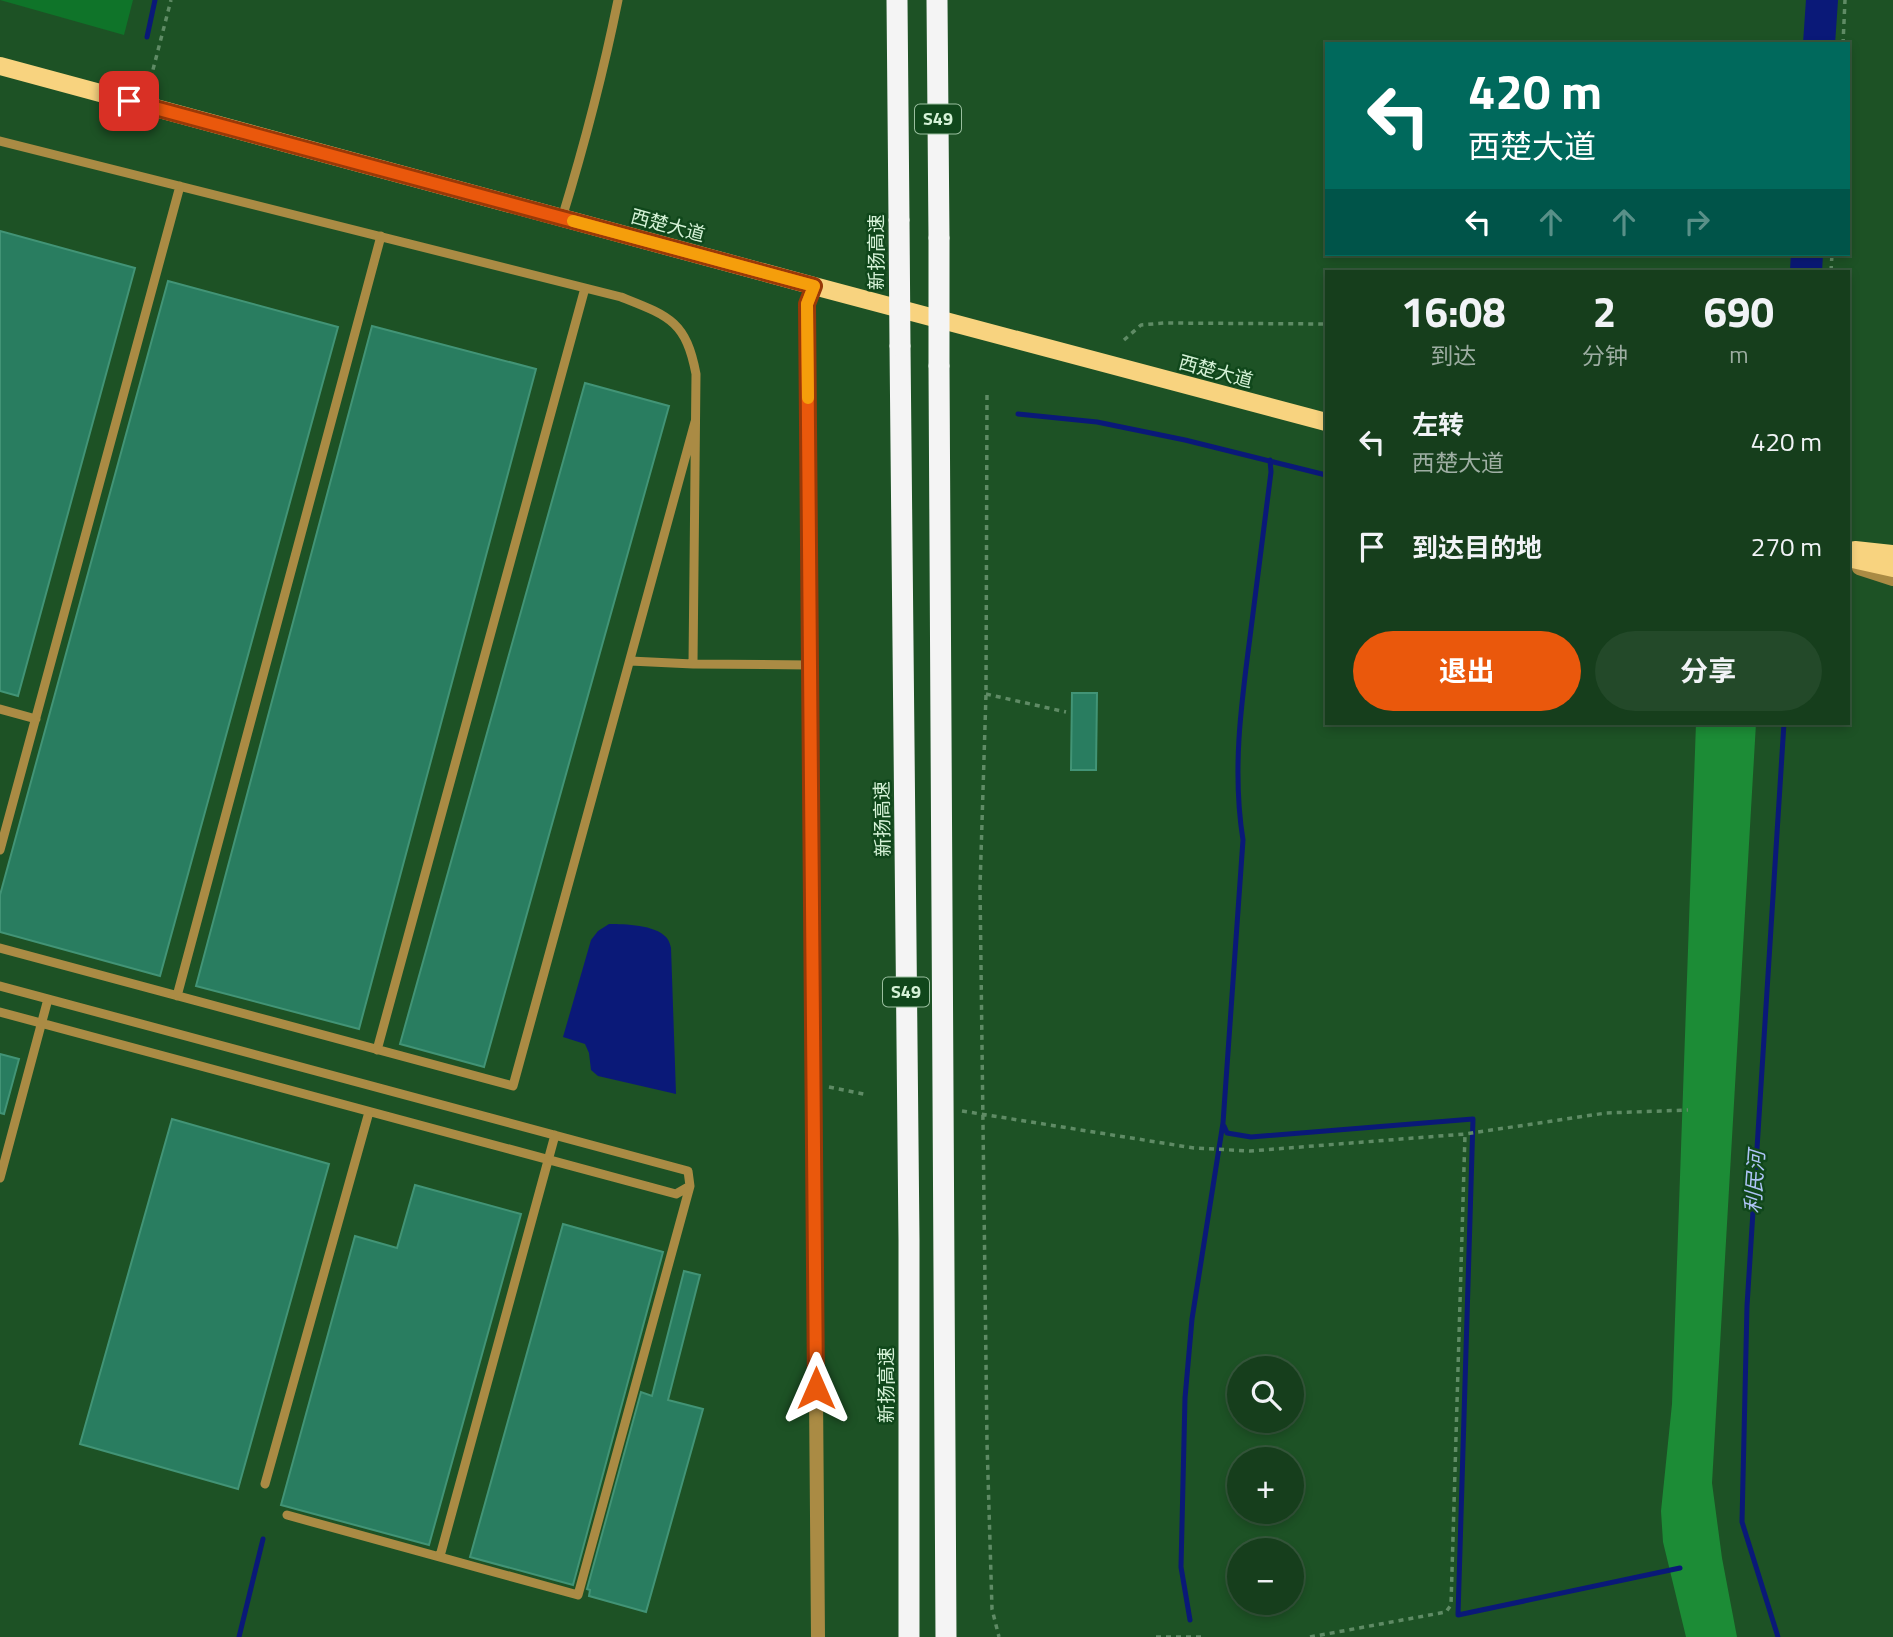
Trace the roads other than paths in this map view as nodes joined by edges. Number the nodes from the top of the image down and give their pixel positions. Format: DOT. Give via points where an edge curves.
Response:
graph roads {
  1 [pos="618,0"];
  2 [pos="897,0"];
  3 [pos="937,0"];
  4 [pos="0,66"];
  5 [pos="0,141"];
  6 [pos="180,186"];
  7 [pos="562,218"];
  8 [pos="381,236"];
  9 [pos="814,286"];
  10 [pos="585,288"];
  11 [pos="695,422"];
  12 [pos="1325,422"];
  13 [pos="1850,549"];
  14 [pos="1893,554"];
  15 [pos="1850,558"];
  16 [pos="1850,565"];
  17 [pos="1893,568"];
  18 [pos="1893,579"];
  19 [pos="630,661"];
  20 [pos="693,664"];
  21 [pos="810,665"];
  22 [pos="0,709"];
  23 [pos="36,719"];
  24 [pos="0,850"];
  25 [pos="0,948"];
  26 [pos="0,986"];
  27 [pos="177,996"];
  28 [pos="48,999"];
  29 [pos="0,1012"];
  30 [pos="41,1023"];
  31 [pos="377,1050"];
  32 [pos="369,1112"];
  33 [pos="555,1135"];
  34 [pos="550,1160"];
  35 [pos="0,1178"];
  36 [pos="690,1186"];
  37 [pos="265,1484"];
  38 [pos="287,1515"];
  39 [pos="440,1556"];
  40 [pos="818,1637"];
  41 [pos="909,1637"];
  42 [pos="946,1637"];
  1 -- 7 [label="lane" via="589,127"];
  2 -- 41 [label="highway, 新扬高速 / S49, bridge"];
  3 -- 42 [label="highway, S49, bridge"];
  4 -- 7 [label="main road, 西楚大道"];
  5 -- 6 [label="lane"];
  6 -- 8 [label="lane"];
  6 -- 23 [label="lane"];
  7 -- 9 [label="main road, 西楚大道"];
  8 -- 10 [label="lane"];
  8 -- 27 [label="lane"];
  9 -- 12 [label="main road, 西楚大道"];
  9 -- 21 [label="street" via="807,304"];
  10 -- 11 [label="lane" via="653,309 680,327 691,348 696,374"];
  10 -- 31 [label="lane"];
  11 -- 19 [label="lane"];
  11 -- 20 [label="lane"];
  13 -- 14 [label="main road"];
  15 -- 17 [label="main road"];
  16 -- 18 [label="street"];
  19 -- 20 [label="lane"];
  19 -- 31 [label="lane" via="513,1086"];
  20 -- 21 [label="lane"];
  21 -- 40 [label="street"];
  22 -- 23 [label="lane"];
  23 -- 24 [label="lane"];
  25 -- 27 [label="lane"];
  26 -- 28 [label="lane"];
  27 -- 31 [label="lane"];
  28 -- 30 [label="lane"];
  28 -- 33 [label="lane"];
  29 -- 30 [label="lane"];
  30 -- 32 [label="lane"];
  30 -- 35 [label="lane"];
  32 -- 34 [label="lane"];
  32 -- 37 [label="lane"];
  33 -- 34 [label="lane"];
  33 -- 36 [label="lane" via="688,1171"];
  34 -- 36 [label="lane" via="676,1194"];
  34 -- 39 [label="lane"];
  36 -- 39 [label="lane" via="578,1595"];
  38 -- 39 [label="lane"];
}
